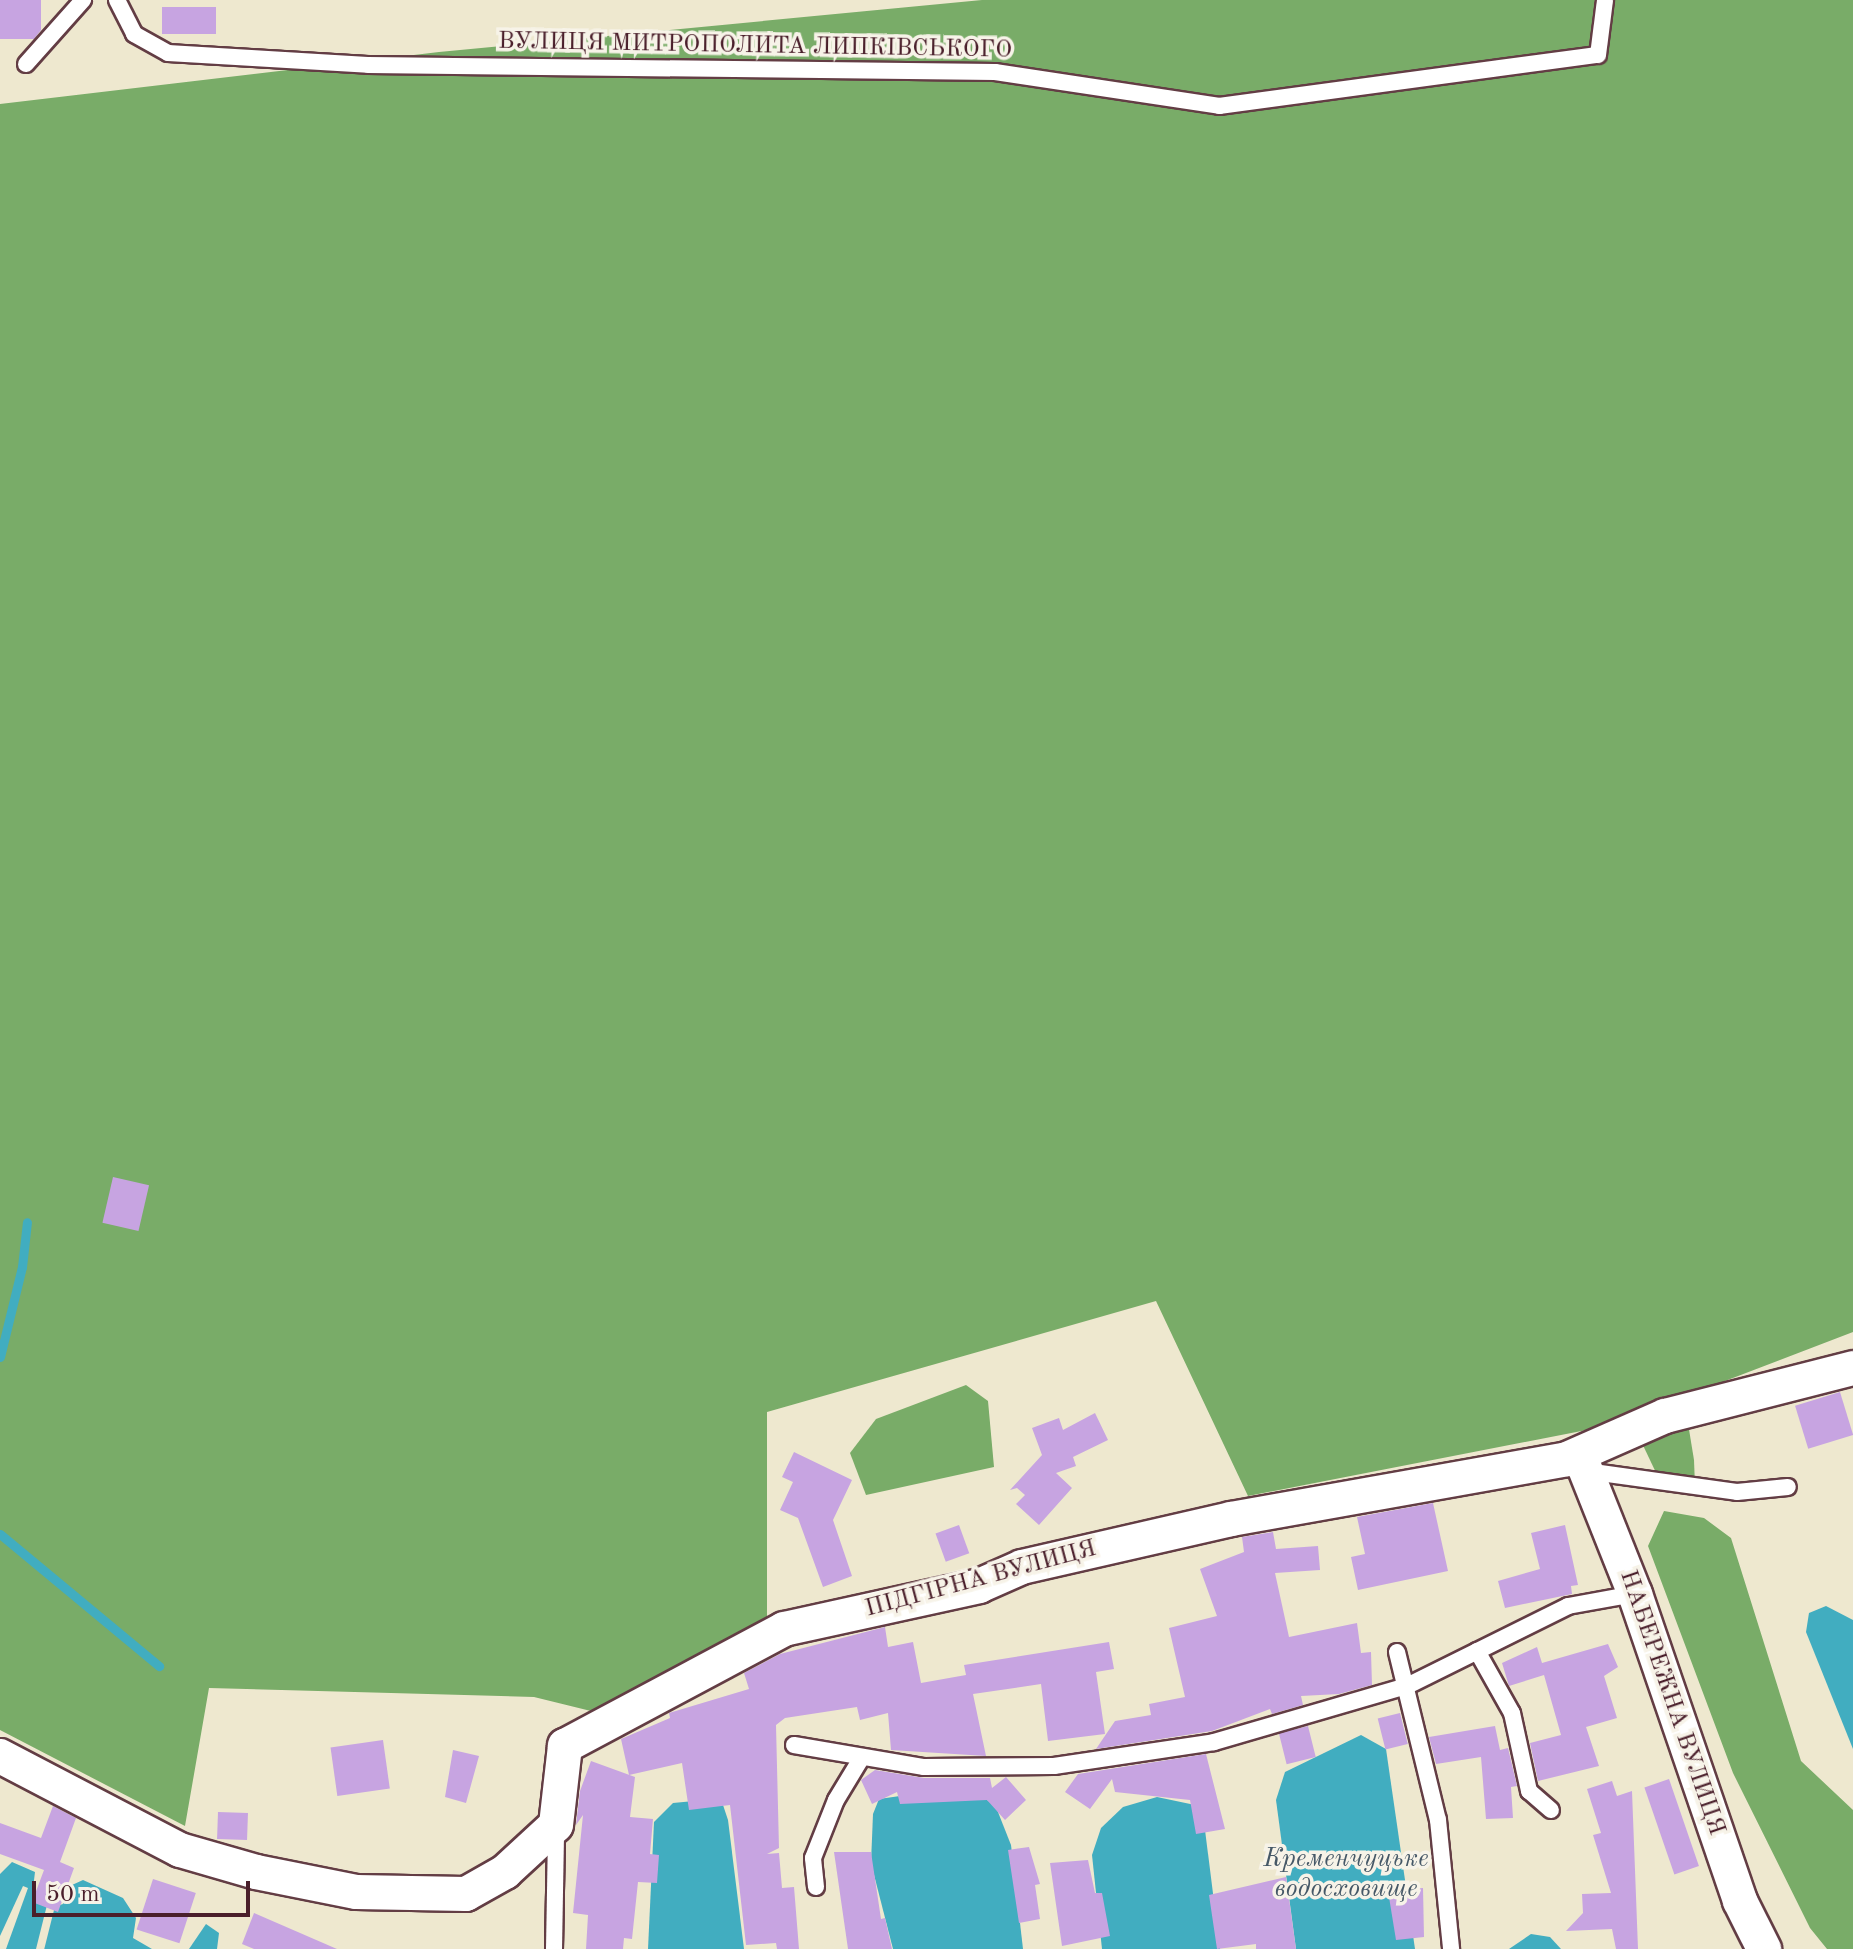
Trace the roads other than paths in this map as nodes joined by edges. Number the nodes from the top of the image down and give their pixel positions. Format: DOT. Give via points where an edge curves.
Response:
graph roads {
  1 [pos="83,0"];
  2 [pos="117,0"];
  3 [pos="1605,0"];
  4 [pos="26,64"];
  5 [pos="1853,1368"];
  6 [pos="1583,1463"];
  7 [pos="1788,1487"];
  8 [pos="1635,1594"];
  9 [pos="1477,1651"];
  10 [pos="1397,1652"];
  11 [pos="1407,1686"];
  12 [pos="794,1745"];
  13 [pos="0,1756"];
  14 [pos="862,1757"];
  15 [pos="1551,1810"];
  16 [pos="556,1825"];
  17 [pos="816,1887"];
  18 [pos="554,1949"];
  19 [pos="1451,1949"];
  20 [pos="1764,1949"];
  1 -- 4 [label="lane"];
  2 -- 3 [label="lane, ВУЛИЦЯ МИТРОПОЛИТА ЛИПКІВСЬКОГО" via="134,34 168,53 368,65 995,72 1219,106 1598,55"];
  5 -- 6 [label="street, ПІДГІРНА ВУЛИЦЯ" via="1665,1416"];
  6 -- 7 [label="lane" via="1737,1492"];
  6 -- 8 [label="street, НАБЕРЕЖНА ВУЛИЦЯ"];
  6 -- 16 [label="street, ПІДГІРНА ВУЛИЦЯ" via="1231,1519 1022,1567 979,1586 784,1629 565,1746"];
  8 -- 9 [label="lane" via="1568,1606"];
  8 -- 20 [label="street, НАБЕРЕЖНА ВУЛИЦЯ" via="1740,1901"];
  9 -- 11 [label="lane"];
  9 -- 15 [label="lane" via="1512,1713 1529,1791"];
  10 -- 11 [label="lane"];
  11 -- 14 [label="lane" via="1214,1742 1054,1766 924,1767"];
  11 -- 19 [label="lane" via="1438,1820"];
  12 -- 14 [label="lane"];
  13 -- 16 [label="street" via="180,1850 356,1892 466,1894 505,1872"];
  14 -- 17 [label="lane" via="836,1800 813,1858"];
  16 -- 18 [label="lane"];
}
